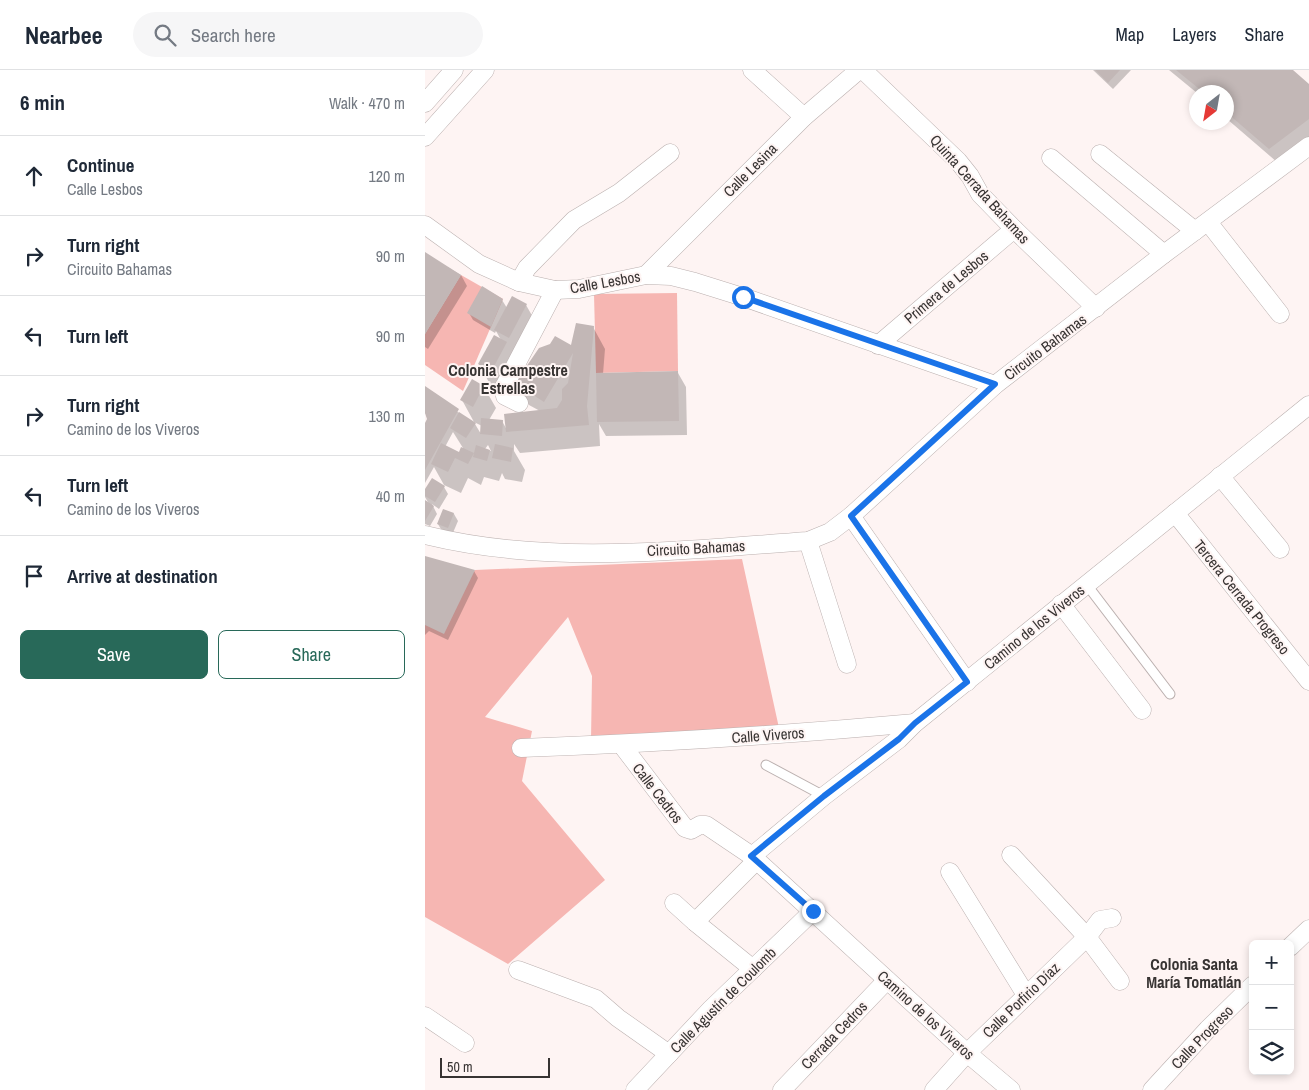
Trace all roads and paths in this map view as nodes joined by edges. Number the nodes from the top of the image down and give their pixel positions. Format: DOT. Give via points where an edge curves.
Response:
graph roads {
  1 [pos="454,70"];
  2 [pos="485,70"];
  3 [pos="753,70"];
  4 [pos="859,70"];
  5 [pos="863,70"];
  6 [pos="425,103"];
  7 [pos="804,116"];
  8 [pos="425,137"];
  9 [pos="1309,146"];
  10 [pos="670,153"];
  11 [pos="1100,154"];
  12 [pos="1051,158"];
  13 [pos="425,225"];
  14 [pos="1201,226"];
  15 [pos="1013,230"];
  16 [pos="1164,254"];
  17 [pos="645,275"];
  18 [pos="519,282"];
  19 [pos="555,290"];
  20 [pos="1096,308"];
  21 [pos="1280,314"];
  22 [pos="878,345"];
  23 [pos="995,384"];
  24 [pos="519,403"];
  25 [pos="1306,414"];
  26 [pos="1221,476"];
  27 [pos="1175,513"];
  28 [pos="851,516"];
  29 [pos="425,536"];
  30 [pos="809,541"];
  31 [pos="1280,549"];
  32 [pos="1087,585"];
  33 [pos="1061,604"];
  34 [pos="847,664"];
  35 [pos="1309,681"];
  36 [pos="967,682"];
  37 [pos="1170,694"];
  38 [pos="1142,710"];
  39 [pos="915,723"];
  40 [pos="621,744"];
  41 [pos="521,748"];
  42 [pos="766,765"];
  43 [pos="824,796"];
  44 [pos="1011,855"];
  45 [pos="754,859"];
  46 [pos="950,872"];
  47 [pos="674,903"];
  48 [pos="813,911"];
  49 [pos="1112,918"];
  50 [pos="695,922"];
  51 [pos="1309,929"];
  52 [pos="1087,937"];
  53 [pos="1294,943"];
  54 [pos="753,969"];
  55 [pos="518,970"];
  56 [pos="887,980"];
  57 [pos="1120,981"];
  58 [pos="1252,985"];
  59 [pos="1026,995"];
  60 [pos="425,1016"];
  61 [pos="465,1043"];
  62 [pos="967,1053"];
  63 [pos="669,1054"];
  64 [pos="635,1090"];
  65 [pos="782,1090"];
  66 [pos="934,1090"];
  67 [pos="1011,1090"];
  68 [pos="1152,1090"];
  1 -- 6 [label="street"];
  2 -- 8 [label="street"];
  3 -- 7 [label="street"];
  4 -- 7 [label="street, Calle Lesina"];
  5 -- 15 [label="street, Quinta Cerrada Bahamas" via="958,161 980,194"];
  7 -- 17 [label="street, Calle Lesina"];
  9 -- 14 [label="street, Circuito Bahamas"];
  10 -- 18 [label="street" via="619,193 574,220 527,268"];
  11 -- 14 [label="street"];
  12 -- 16 [label="street"];
  13 -- 18 [label="street, Calle Lesbos" via="479,264"];
  14 -- 16 [label="street, Circuito Bahamas"];
  14 -- 21 [label="street"];
  15 -- 20 [label="street, Quinta Cerrada Bahamas"];
  15 -- 22 [label="street, Primera de Lesbos"];
  16 -- 20 [label="street, Circuito Bahamas"];
  17 -- 19 [label="street, Calle Lesbos" via="579,289"];
  17 -- 22 [label="street, Calle Lesbos" via="671,276 695,282"];
  18 -- 19 [label="street, Calle Lesbos"];
  19 -- 24 [label="street" via="504,387 505,396"];
  20 -- 23 [label="street, Circuito Bahamas"];
  22 -- 23 [label="street, Calle Lesbos"];
  23 -- 28 [label="street, Circuito Bahamas"];
  25 -- 26 [label="street, Camino de los Viveros"];
  26 -- 27 [label="street, Camino de los Viveros"];
  26 -- 31 [label="street"];
  27 -- 32 [label="street, Camino de los Viveros"];
  27 -- 35 [label="street, Tercera Cerrada Progreso"];
  28 -- 30 [label="street, Circuito Bahamas"];
  28 -- 36 [label="street"];
  29 -- 30 [label="street, Circuito Bahamas" via="509,550 556,552 659,551"];
  30 -- 34 [label="street"];
  32 -- 33 [label="street, Camino de los Viveros"];
  32 -- 37 [label="lane"];
  33 -- 36 [label="street, Camino de los Viveros"];
  33 -- 38 [label="street"];
  36 -- 39 [label="street, Camino de los Viveros"];
  39 -- 40 [label="street, Calle Viveros"];
  39 -- 43 [label="street, Camino de los Viveros"];
  40 -- 41 [label="street, Calle Viveros"];
  40 -- 45 [label="street, Calle Cedros" via="685,828 691,830 706,825"];
  42 -- 43 [label="lane"];
  43 -- 45 [label="street, Camino de los Viveros"];
  44 -- 52 [label="street"];
  45 -- 48 [label="street, Camino de los Viveros"];
  45 -- 50 [label="street"];
  46 -- 59 [label="street"];
  47 -- 50 [label="street"];
  48 -- 54 [label="street, Calle Agustín de Coulomb"];
  48 -- 56 [label="street, Camino de los Viveros"];
  49 -- 52 [label="street, Calle Porfirio Díaz" via="1100,920"];
  50 -- 54 [label="street"];
  51 -- 53 [label="street"];
  52 -- 57 [label="street"];
  52 -- 59 [label="street, Calle Porfirio Díaz"];
  54 -- 63 [label="street, Calle Agustín de Coulomb"];
  55 -- 63 [label="street" via="596,999"];
  56 -- 62 [label="street, Camino de los Viveros"];
  56 -- 65 [label="street, Cerrada Cedros"];
  58 -- 68 [label="street, Calle Progreso"];
  59 -- 62 [label="street, Calle Porfirio Díaz"];
  60 -- 61 [label="street"];
  62 -- 66 [label="street, Calle Porfirio Díaz"];
  62 -- 67 [label="street, Camino de los Viveros"];
  63 -- 64 [label="street, Calle Agustín de Coulomb"];
}
